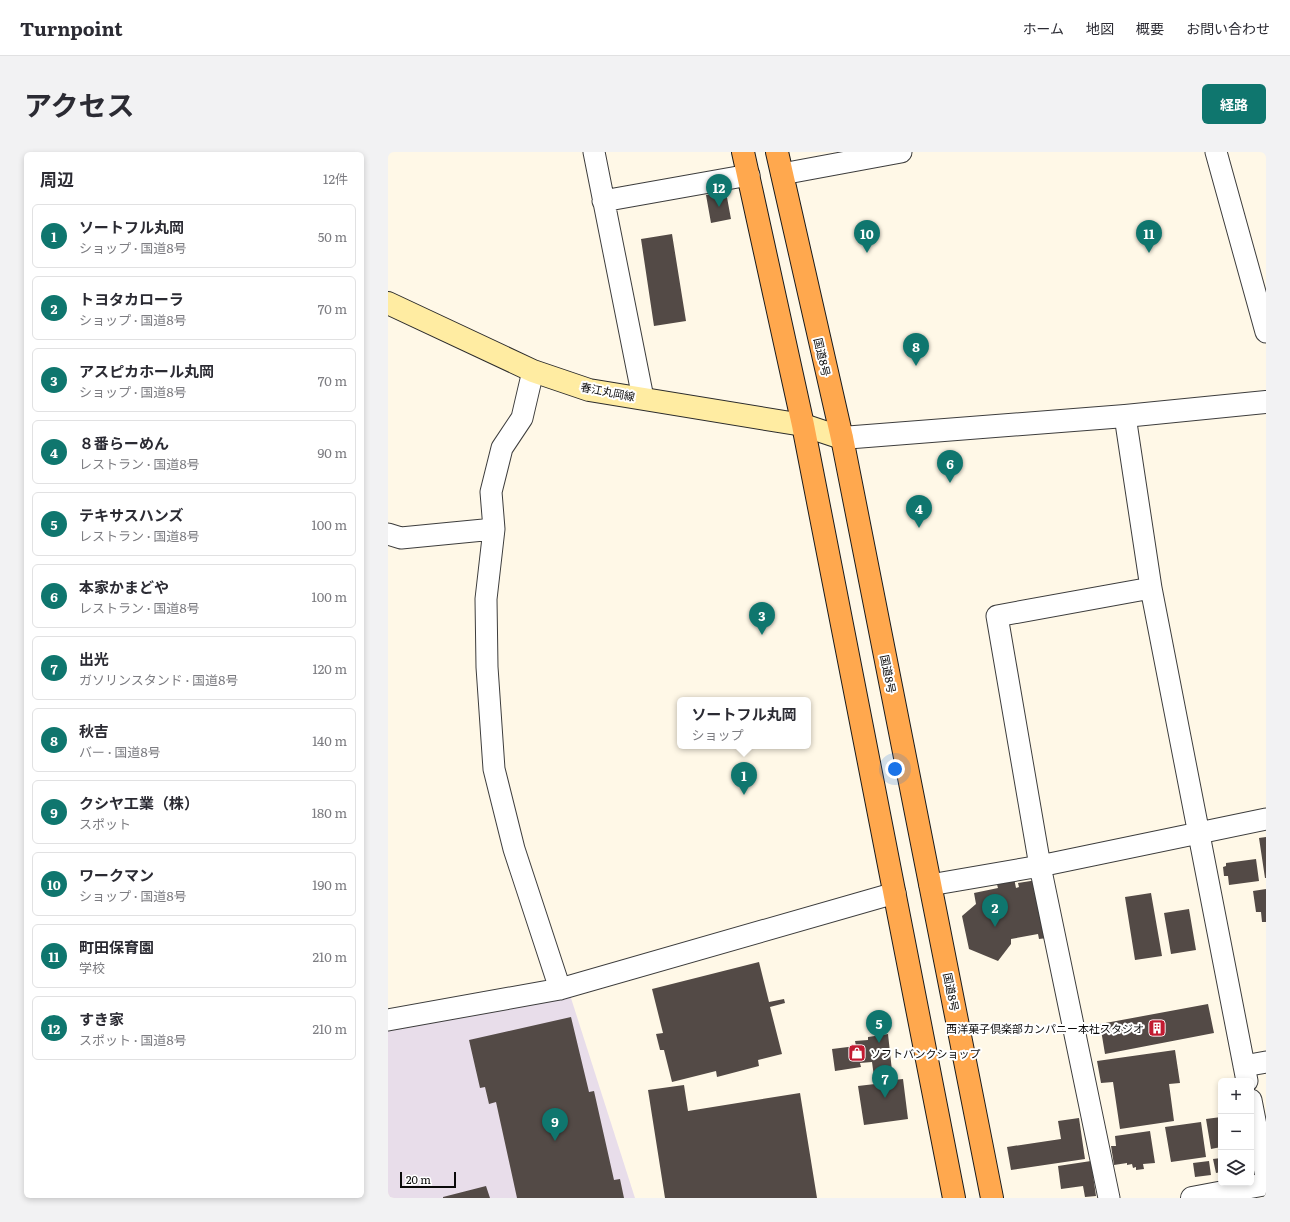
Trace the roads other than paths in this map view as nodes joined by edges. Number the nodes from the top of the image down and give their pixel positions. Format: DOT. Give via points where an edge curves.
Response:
graph roads {
  1 [pos="594,152"];
  2 [pos="743,152"];
  3 [pos="777,152"];
  4 [pos="901,152"];
  5 [pos="1216,152"];
  6 [pos="782,174"];
  7 [pos="748,175"];
  8 [pos="603,201"];
  9 [pos="388,303"];
  10 [pos="1266,332"];
  11 [pos="533,371"];
  12 [pos="643,398"];
  13 [pos="1266,402"];
  14 [pos="1125,416"];
  15 [pos="803,425"];
  16 [pos="842,438"];
  17 [pos="494,529"];
  18 [pos="388,534"];
  19 [pos="1151,588"];
  20 [pos="1266,819"];
  21 [pos="1199,832"];
  22 [pos="1040,866"];
  23 [pos="930,885"];
  24 [pos="896,893"];
  25 [pos="560,989"];
  26 [pos="388,1020"];
  27 [pos="1266,1062"];
  28 [pos="1246,1073"];
  29 [pos="1254,1114"];
  30 [pos="1266,1177"];
  31 [pos="1266,1184"];
  32 [pos="954,1198"];
  33 [pos="992,1198"];
  34 [pos="1109,1198"];
  35 [pos="1192,1198"];
  1 -- 8 [label="street"];
  2 -- 7 [label="highway"];
  3 -- 6 [label="highway, 国道8号"];
  4 -- 6 [label="street"];
  5 -- 10 [label="street"];
  6 -- 16 [label="highway, 国道8号"];
  7 -- 8 [label="street"];
  7 -- 15 [label="highway"];
  8 -- 12 [label="street"];
  9 -- 11 [label="main road, 春江丸岡線"];
  11 -- 12 [label="main road, 春江丸岡線" via="590,390"];
  11 -- 17 [label="street" via="522,418 502,448 491,492"];
  12 -- 15 [label="main road, 春江丸岡線"];
  13 -- 14 [label="street"];
  14 -- 16 [label="street"];
  14 -- 19 [label="street"];
  15 -- 16 [label="main road, 春江丸岡線"];
  15 -- 24 [label="highway"];
  16 -- 23 [label="highway, 国道8号"];
  17 -- 18 [label="street" via="401,538"];
  17 -- 25 [label="street" via="486,599 487,666 494,769 514,849"];
  19 -- 21 [label="street"];
  19 -- 22 [label="street" via="997,616"];
  20 -- 21 [label="street"];
  21 -- 22 [label="street"];
  21 -- 28 [label="street"];
  22 -- 23 [label="street"];
  22 -- 34 [label="street"];
  23 -- 33 [label="highway, 国道8号"];
  24 -- 25 [label="street"];
  24 -- 32 [label="highway"];
  25 -- 26 [label="street"];
  27 -- 28 [label="street"];
  29 -- 30 [label="street"];
  31 -- 35 [label="street"];
}
